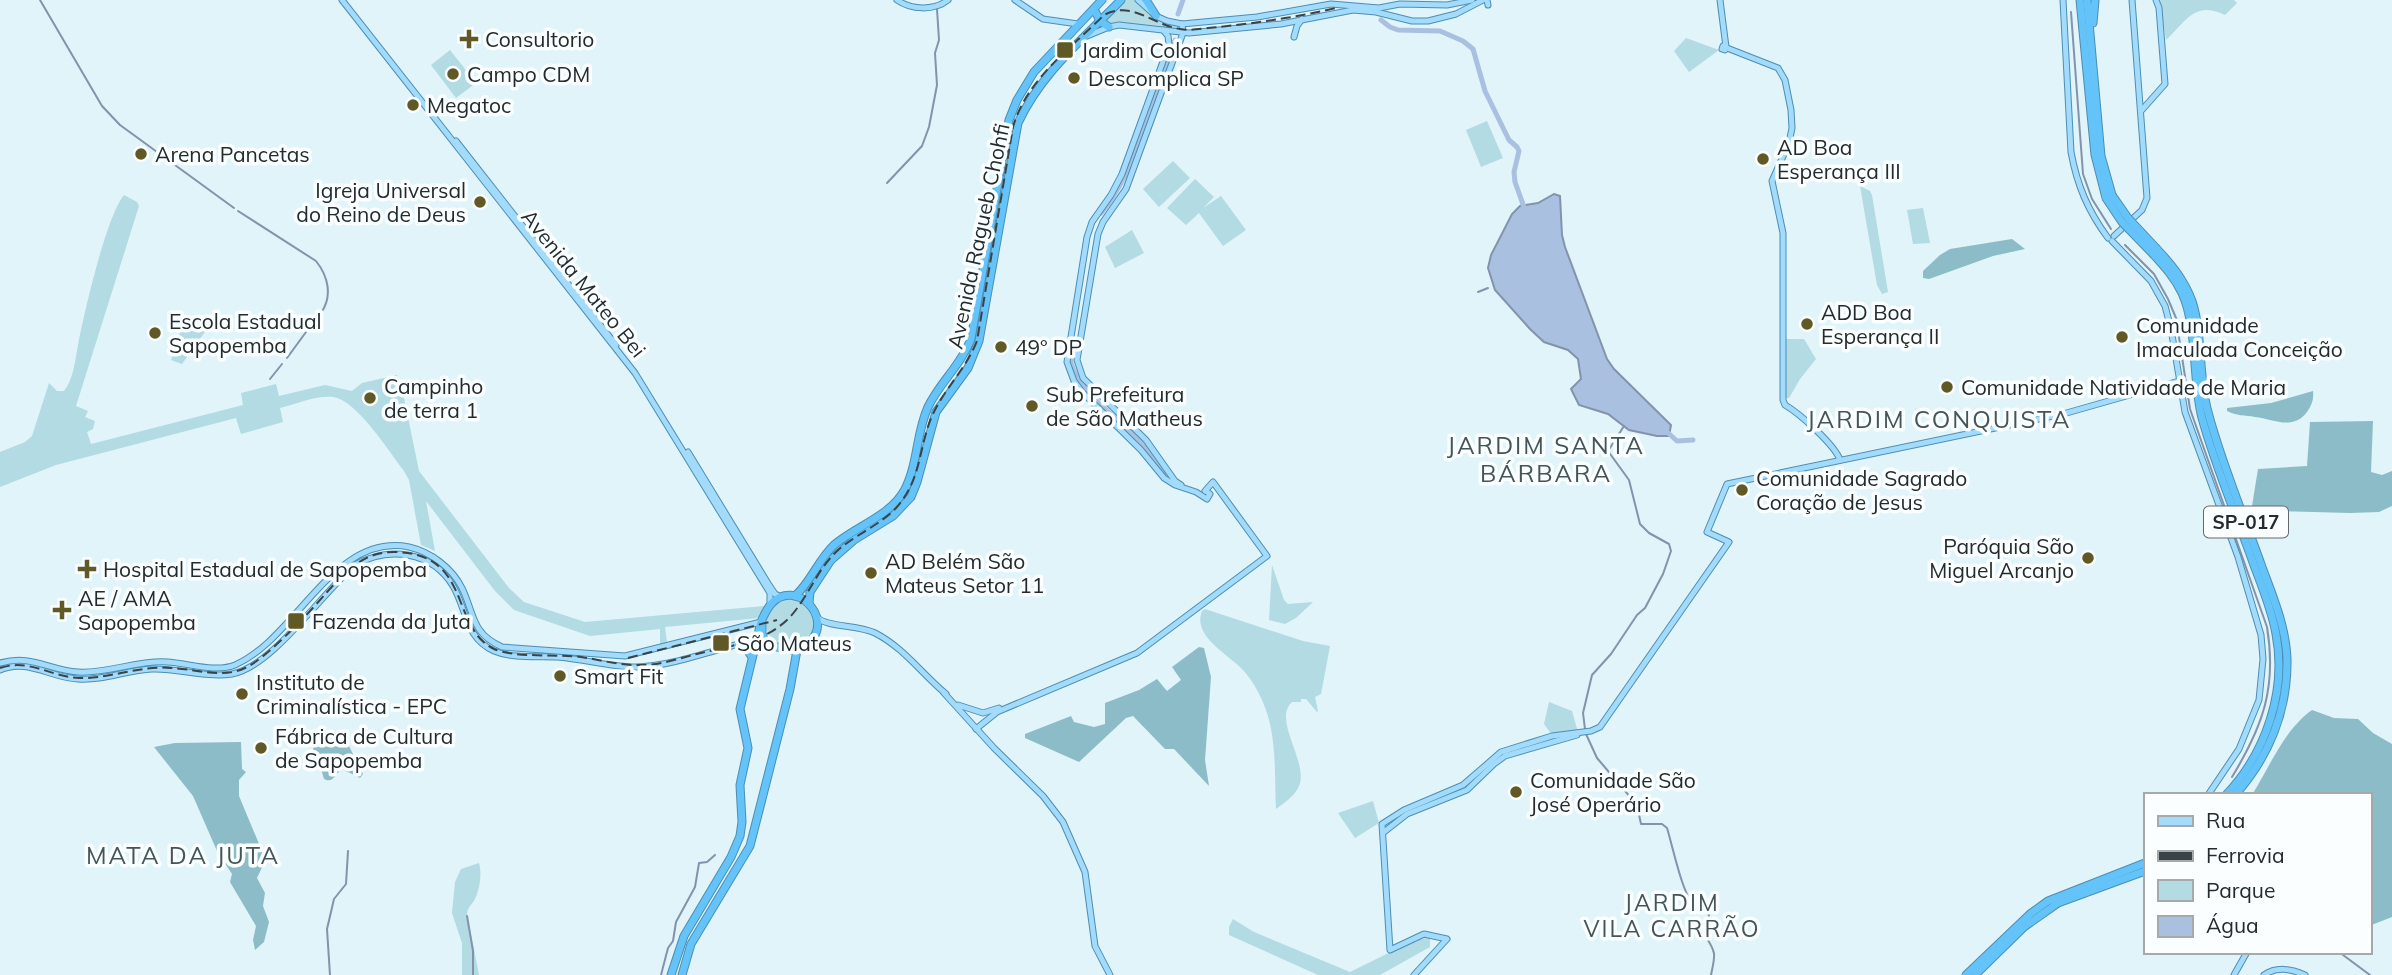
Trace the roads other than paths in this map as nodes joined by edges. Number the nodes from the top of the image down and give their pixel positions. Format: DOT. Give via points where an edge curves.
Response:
graph roads {
  1 [pos="344,0"];
  2 [pos="897,0"];
  3 [pos="948,0"];
  4 [pos="1015,0"];
  5 [pos="1102,0"];
  6 [pos="1121,0"];
  7 [pos="1138,0"];
  8 [pos="1146,0"];
  9 [pos="1472,0"];
  10 [pos="1720,0"];
  11 [pos="2063,0"];
  12 [pos="2080,0"];
  13 [pos="2087,0"];
  14 [pos="2095,0"];
  15 [pos="2132,0"];
  16 [pos="2156,0"];
  17 [pos="1486,2"];
  18 [pos="1331,4"];
  19 [pos="1094,9"];
  20 [pos="1336,13"];
  21 [pos="1156,16"];
  22 [pos="1303,19"];
  23 [pos="1100,21"];
  24 [pos="1290,22"];
  25 [pos="1080,24"];
  26 [pos="1182,24"];
  27 [pos="1281,24"];
  28 [pos="1109,27"];
  29 [pos="1163,30"];
  30 [pos="1186,33"];
  31 [pos="1084,37"];
  32 [pos="2092,59"];
  33 [pos="2141,111"];
  34 [pos="2109,196"];
  35 [pos="2111,237"];
  36 [pos="970,352"];
  37 [pos="2179,381"];
  38 [pos="1840,460"];
  39 [pos="918,462"];
  40 [pos="1205,493"];
  41 [pos="361,554"];
  42 [pos="358,564"];
  43 [pos="1242,573"];
  44 [pos="795,596"];
  45 [pos="781,597"];
  46 [pos="809,603"];
  47 [pos="770,604"];
  48 [pos="817,615"];
  49 [pos="762,621"];
  50 [pos="817,629"];
  51 [pos="864,629"];
  52 [pos="755,642"];
  53 [pos="765,643"];
  54 [pos="738,645"];
  55 [pos="506,648"];
  56 [pos="523,648"];
  57 [pos="797,649"];
  58 [pos="554,650"];
  59 [pos="586,652"];
  60 [pos="508,655"];
  61 [pos="536,656"];
  62 [pos="752,657"];
  63 [pos="571,658"];
  64 [pos="0,663"];
  65 [pos="28,664"];
  66 [pos="234,665"];
  67 [pos="0,670"];
  68 [pos="231,674"];
  69 [pos="944,693"];
  70 [pos="958,705"];
  71 [pos="975,711"];
  72 [pos="983,713"];
  73 [pos="966,716"];
  74 [pos="989,718"];
  75 [pos="977,728"];
  76 [pos="1581,733"];
  77 [pos="2208,776"];
  78 [pos="2217,781"];
  79 [pos="2208,793"];
  80 [pos="2231,793"];
  81 [pos="1384,832"];
  82 [pos="2144,863"];
  83 [pos="2144,871"];
  84 [pos="2246,954"];
  85 [pos="1416,972"];
  86 [pos="671,975"];
  87 [pos="682,975"];
  88 [pos="1110,975"];
  89 [pos="1406,975"];
  90 [pos="1966,975"];
  91 [pos="1975,975"];
  92 [pos="2234,975"];
  93 [pos="2264,975"];
  94 [pos="2305,975"];
  1 -- 45 [label="main road, Avenida Mateo Bei" via="638,371 769,585"];
  1 -- 47 [label="main road, Avenida Mateo Bei" via="635,373 770,593"];
  2 -- 3 [label="main road" via="908,6 936,7"];
  4 -- 25 [label="main road" via="1060,26"];
  5 -- 19 [label="highway, Avenida Ragueb Chohfi"];
  6 -- 23 [label="highway"];
  7 -- 21 [label="main road"];
  8 -- 21 [label="highway"];
  9 -- 18 [label="main road" via="1378,8"];
  10 -- 38 [label="main road" via="1727,46 1772,64 1785,80 1792,128 1772,181 1783,233 1783,400"];
  11 -- 35 [label="main road" via="2071,152 2081,193"];
  12 -- 34 [label="highway, SP-017" via="2095,155"];
  13 -- 32 [label="highway, SP-017"];
  14 -- 32 [label="highway"];
  15 -- 33 [label="main road"];
  16 -- 33 [label="main road" via="2165,83"];
  17 -- 20 [label="main road, Avenida Ragueb Chohfi" via="1428,22 1367,10"];
  18 -- 20 [label="main road" via="1338,8"];
  18 -- 24 [label="main road" via="1296,14"];
  18 -- 26 [label="main road"];
  19 -- 23 [label="highway"];
  19 -- 25 [label="highway, Avenida Ragueb Chohfi"];
  20 -- 22 [label="main road, Avenida Ragueb Chohfi"];
  21 -- 26 [label="main road"];
  22 -- 24 [label="main road, Avenida Ragueb Chohfi"];
  22 -- 27 [label="main road" via="1293,36"];
  23 -- 28 [label="highway"];
  23 -- 31 [label="highway"];
  24 -- 27 [label="main road, Avenida Ragueb Chohfi"];
  25 -- 36 [label="highway, Avenida Ragueb Chohfi" via="1034,72 1009,120"];
  26 -- 30 [label="main road"];
  27 -- 30 [label="main road, Avenida Ragueb Chohfi"];
  28 -- 29 [label="main road, Avenida Ragueb Chohfi"];
  28 -- 31 [label="main road, Avenida Ragueb Chohfi"];
  29 -- 30 [label="main road, Avenida Ragueb Chohfi"];
  29 -- 40 [label="main road" via="1168,50 1122,174 1087,237 1068,362 1073,381 1082,392 1164,478"];
  30 -- 40 [label="main road" via="1126,189 1098,233 1077,360 1083,378 1146,440 1175,481"];
  31 -- 36 [label="highway, Avenida Ragueb Chohfi" via="1043,79 1018,123 982,330"];
  32 -- 34 [label="highway, SP-017"];
  33 -- 35 [label="main road" via="2147,195"];
  34 -- 80 [label="highway, SP-017, bridge" via="2179,274 2193,305 2208,413 2275,601 2285,643 2286,677 2277,724 2264,756"];
  35 -- 37 [label="main road" via="2151,281 2165,306"];
  36 -- 39 [label="highway, Avenida Ragueb Chohfi" via="968,368 936,412"];
  37 -- 38 [label="main road" via="2063,414"];
  37 -- 78 [label="main road" via="2185,412 2261,635 2259,700 2239,749"];
  38 -- 76 [label="main road" via="1726,487 1707,532 1729,542 1600,727"];
  39 -- 44 [label="highway, Avenida Ragueb Chohfi" via="897,500 835,545"];
  39 -- 46 [label="highway, Avenida Ragueb Chohfi" via="914,490 906,503 831,560 810,592"];
  40 -- 43 [label="main road" via="1215,485 1267,556"];
  41 -- 42 [label="main road"];
  41 -- 55 [label="main road" via="393,546 430,555 459,582 483,635"];
  41 -- 66 [label="main road" via="340,568 257,651"];
  42 -- 60 [label="main road" via="394,553 427,562 452,584 475,636"];
  42 -- 68 [label="main road" via="264,657"];
  43 -- 72 [label="main road" via="1128,654"];
  43 -- 74 [label="main road" via="1144,649"];
  44 -- 45 [label="highway"];
  44 -- 46 [label="highway"];
  45 -- 47 [label="highway"];
  46 -- 48 [label="highway"];
  47 -- 49 [label="highway"];
  48 -- 50 [label="highway"];
  48 -- 51 [label="main road" via="823,623"];
  49 -- 52 [label="highway"];
  49 -- 53 [label="highway"];
  49 -- 59 [label="main road" via="635,654"];
  50 -- 51 [label="main road"];
  50 -- 57 [label="highway" via="809,643"];
  51 -- 69 [label="main road" via="890,642"];
  52 -- 53 [label="main road"];
  52 -- 54 [label="main road"];
  52 -- 62 [label="highway"];
  53 -- 57 [label="highway"];
  54 -- 62 [label="highway"];
  54 -- 63 [label="main road" via="646,667"];
  55 -- 56 [label="main road"];
  55 -- 60 [label="main road"];
  56 -- 58 [label="main road"];
  56 -- 60 [label="main road"];
  57 -- 87 [label="highway" via="750,846 698,931"];
  58 -- 59 [label="main road"];
  58 -- 61 [label="main road"];
  59 -- 63 [label="main road" via="583,657"];
  60 -- 61 [label="main road"];
  61 -- 63 [label="main road"];
  62 -- 86 [label="highway" via="740,709 748,748 740,785 740,836 684,936"];
  64 -- 65 [label="main road" via="20,659"];
  65 -- 66 [label="main road" via="82,673 153,662"];
  65 -- 67 [label="main road"];
  65 -- 68 [label="main road" via="77,680 154,669"];
  66 -- 68 [label="main road"];
  69 -- 70 [label="main road"];
  69 -- 73 [label="main road"];
  70 -- 71 [label="main road"];
  70 -- 73 [label="main road"];
  71 -- 72 [label="main road"];
  71 -- 73 [label="main road"];
  72 -- 74 [label="main road"];
  73 -- 75 [label="main road"];
  74 -- 75 [label="main road"];
  75 -- 88 [label="main road" via="1063,822 1085,872 1095,946"];
  76 -- 81 [label="main road" via="1505,756 1467,790 1407,814"];
  76 -- 81 [label="main road" via="1552,736 1501,752 1463,785 1382,824"];
  77 -- 78 [label="main road"];
  78 -- 79 [label="main road"];
  81 -- 85 [label="main road" via="1390,950 1424,934 1447,939"];
  82 -- 90 [label="highway" via="2039,906"];
  83 -- 91 [label="highway" via="2076,895 2044,912"];
  84 -- 92 [label="main road"];
  85 -- 89 [label="main road"];
  93 -- 94 [label="main road" via="2278,969"];
}
